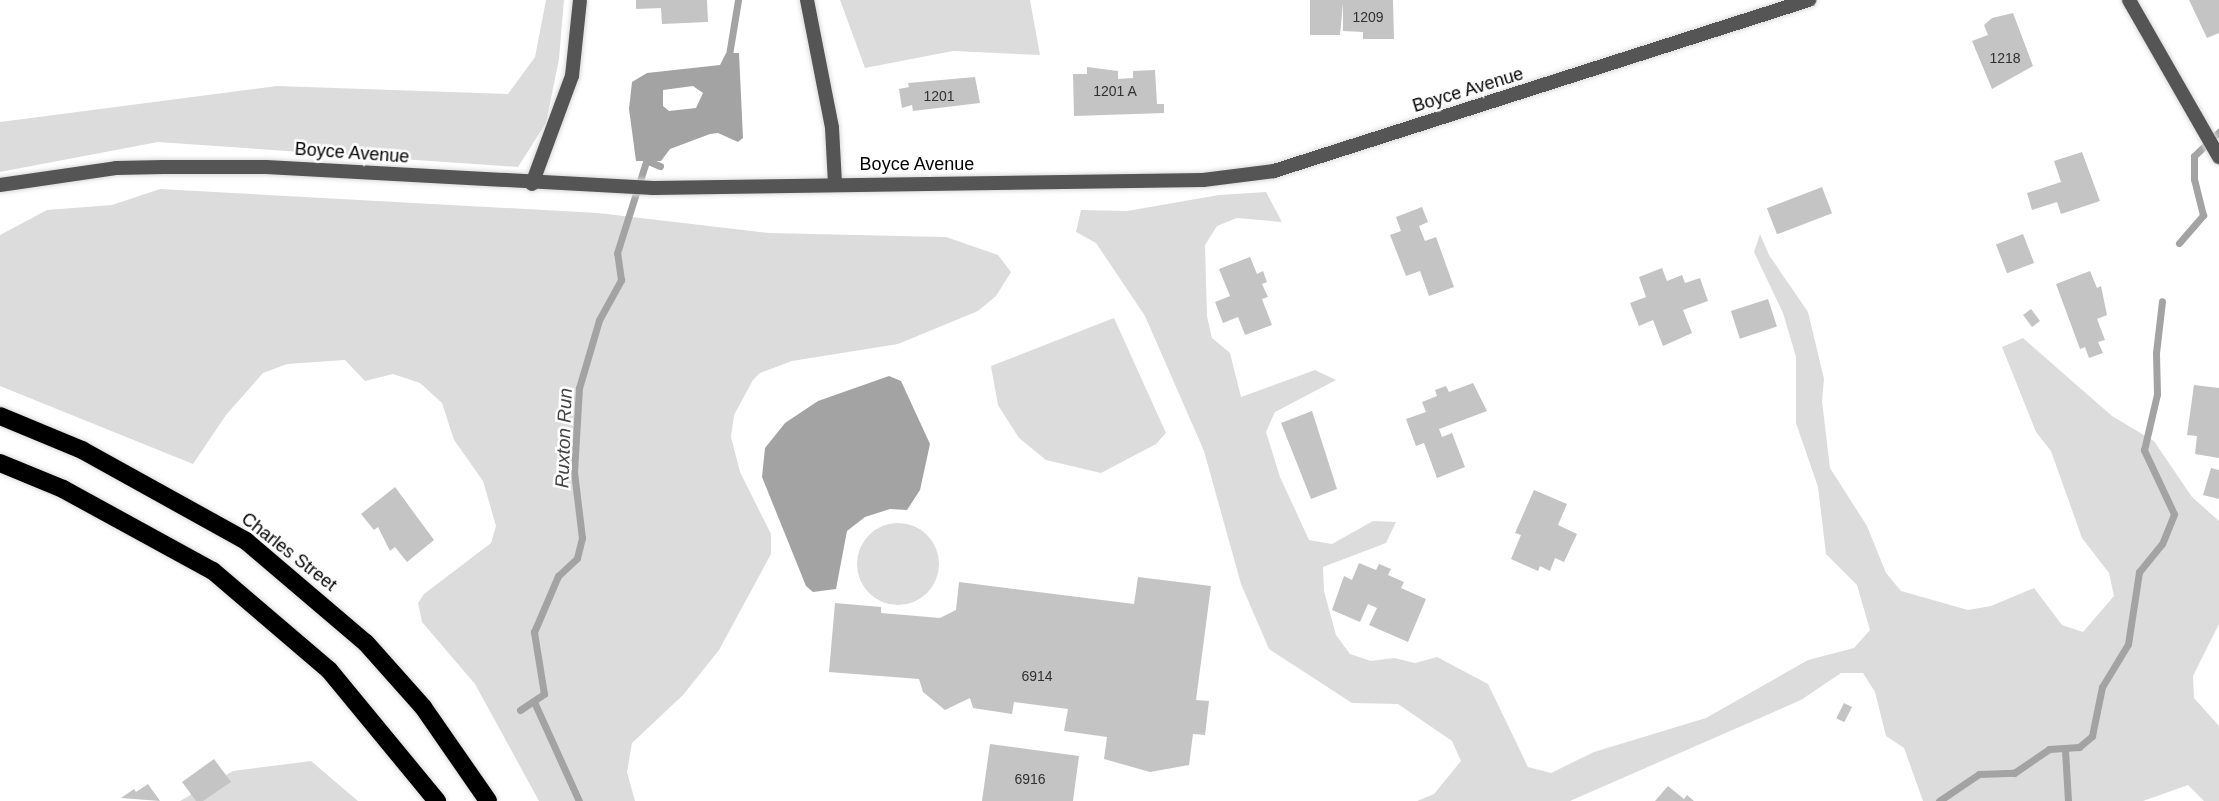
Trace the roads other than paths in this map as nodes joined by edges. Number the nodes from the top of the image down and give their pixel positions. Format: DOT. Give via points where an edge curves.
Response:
graph roads {
  1 [pos="580,0"];
  2 [pos="807,0"];
  3 [pos="1809,0"];
  4 [pos="2129,0"];
  5 [pos="2219,158"];
  6 [pos="835,183"];
  7 [pos="532,184"];
  8 [pos="0,186"];
  9 [pos="0,416"];
  10 [pos="0,463"];
  11 [pos="437,801"];
  12 [pos="488,801"];
  1 -- 7 [label="street" via="572,76"];
  2 -- 6 [label="street" via="832,128"];
  3 -- 6 [label="street, Boyce Avenue" via="1274,171 1203,180"];
  4 -- 5 [label="street"];
  6 -- 7 [label="street, Boyce Avenue" via="653,188"];
  7 -- 8 [label="street, Boyce Avenue" via="266,167 164,167 116,168"];
  9 -- 12 [label="main road, Charles Street" via="82,450 246,541 366,643 423,707"];
  10 -- 11 [label="main road" via="149,533 223,579 329,670"];
}
